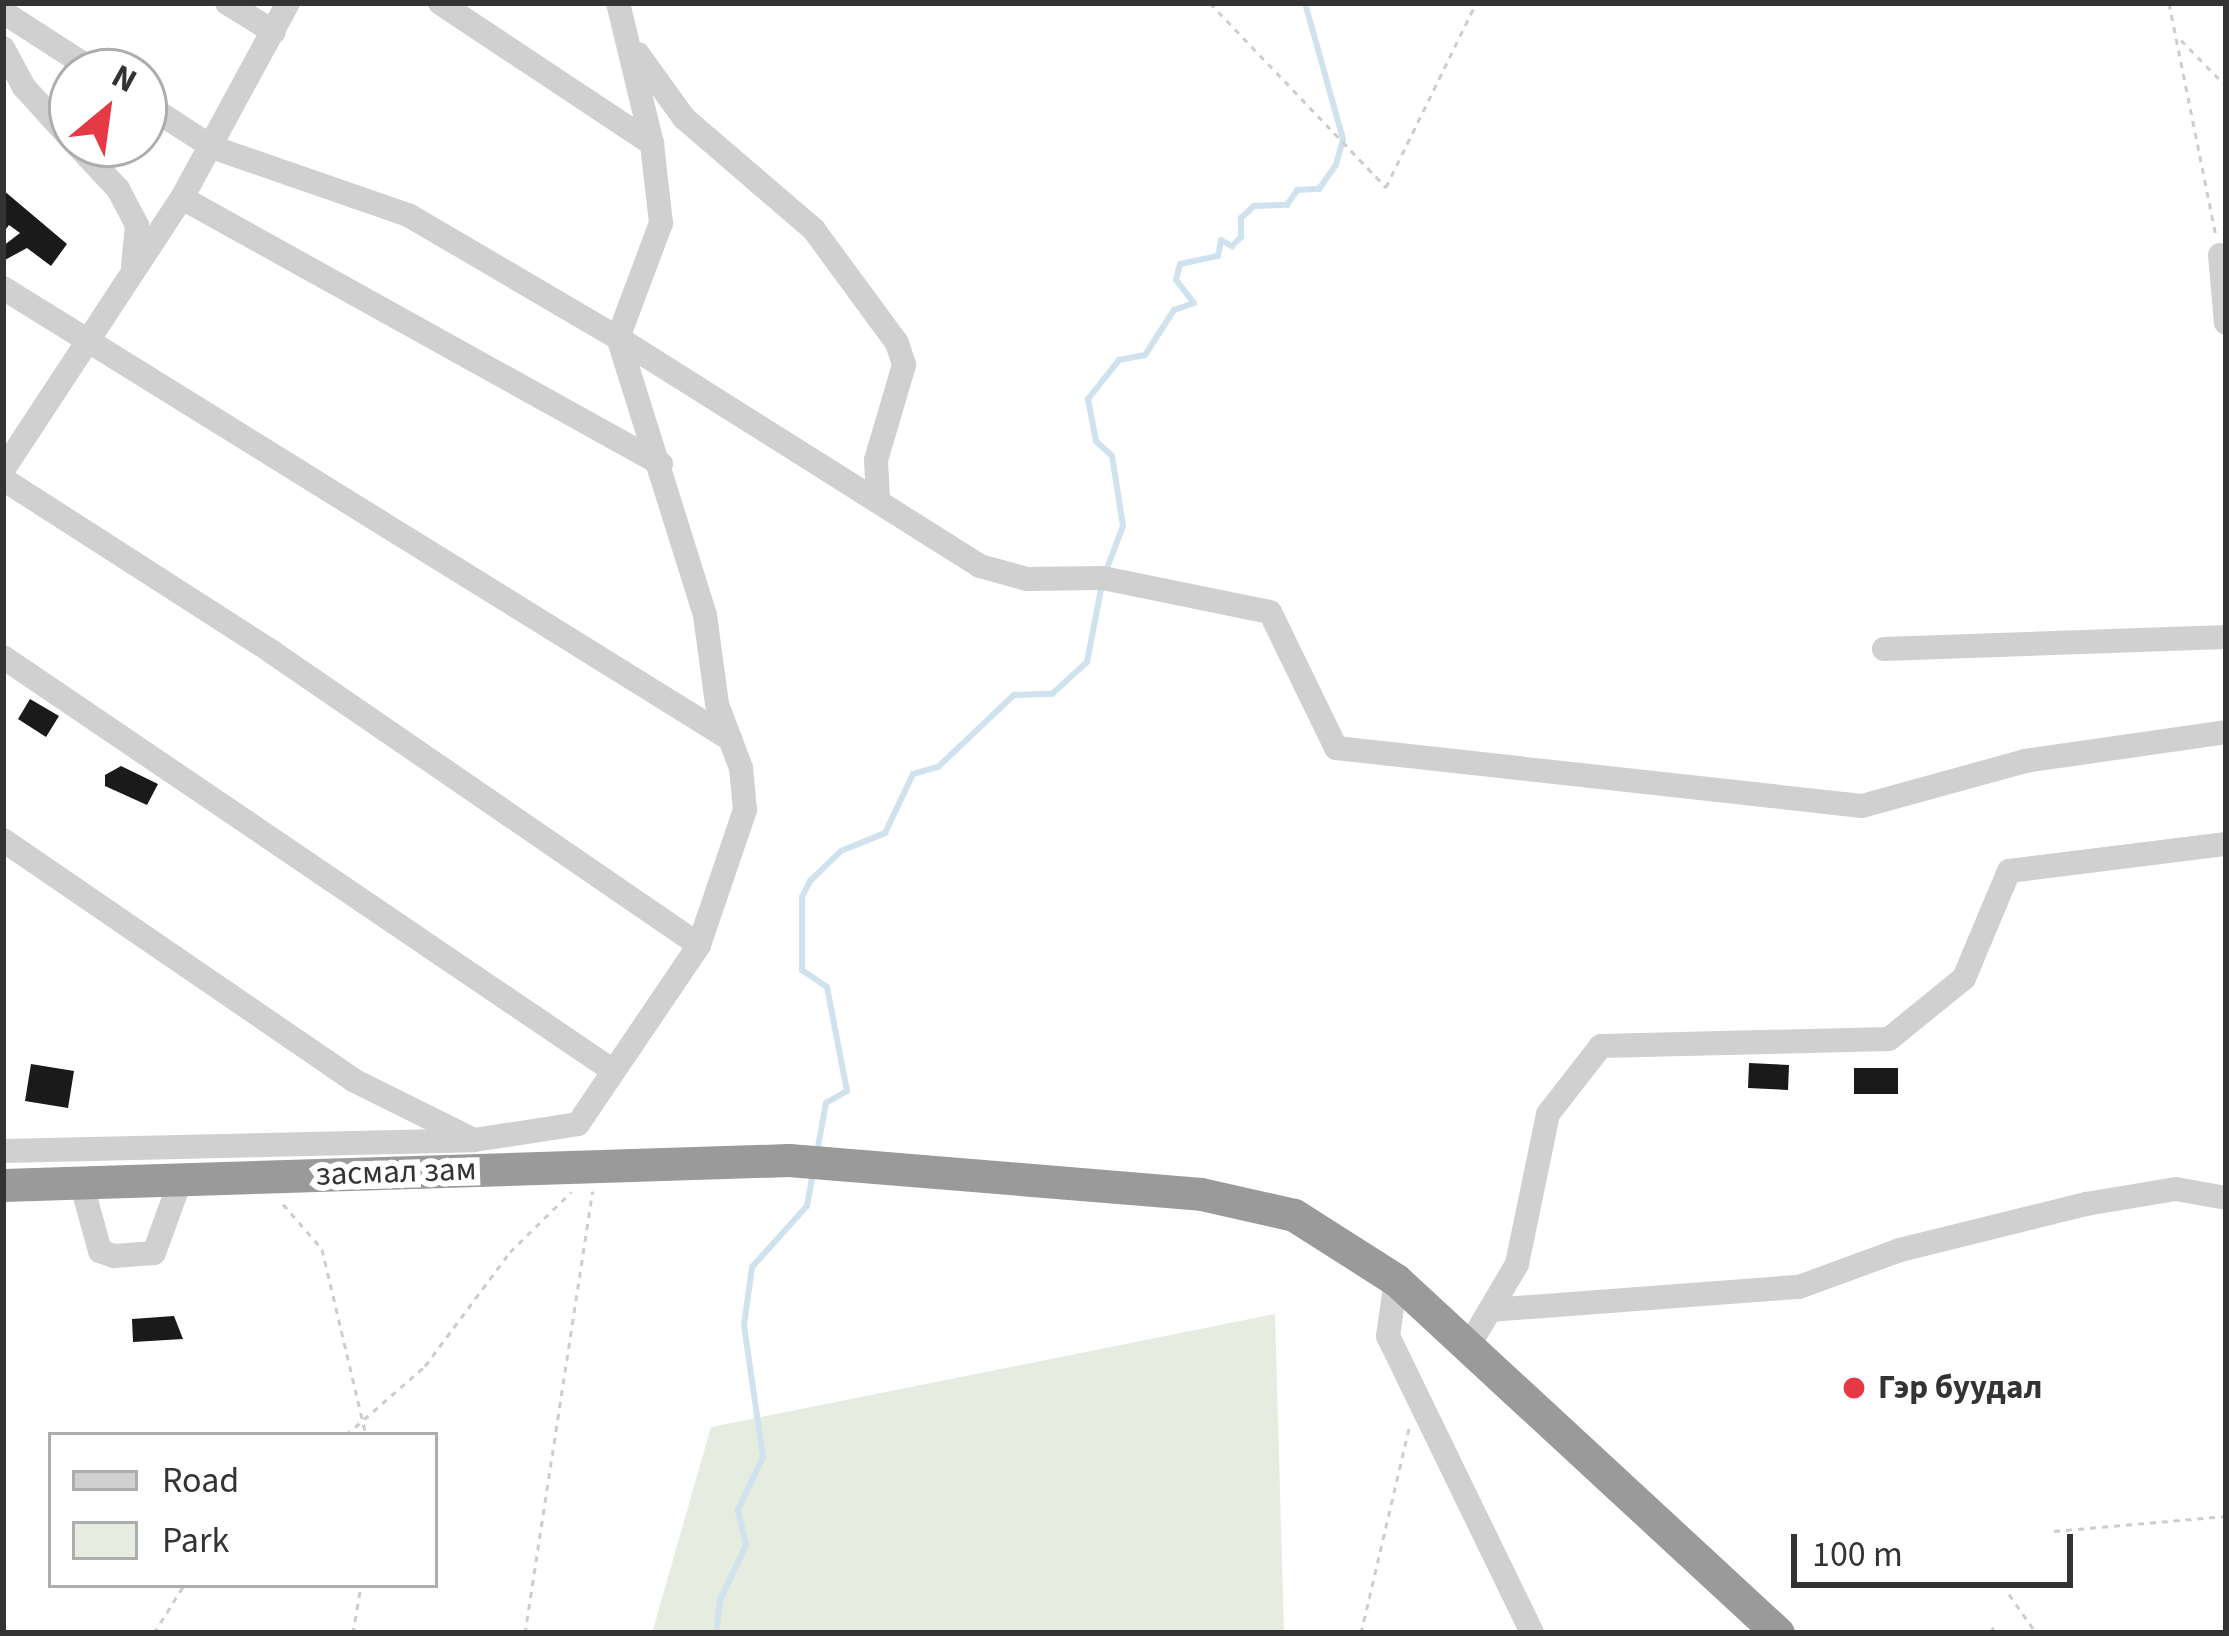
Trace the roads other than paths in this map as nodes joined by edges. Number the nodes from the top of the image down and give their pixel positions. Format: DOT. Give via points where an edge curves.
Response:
graph roads {
  1 [pos="227,3"];
  2 [pos="287,3"];
  3 [pos="440,3"];
  4 [pos="618,3"];
  5 [pos="3,12"];
  6 [pos="274,32"];
  7 [pos="630,42"];
  8 [pos="3,48"];
  9 [pos="59,48"];
  10 [pos="48,113"];
  11 [pos="168,119"];
  12 [pos="652,144"];
  13 [pos="212,147"];
  14 [pos="98,168"];
  15 [pos="182,198"];
  16 [pos="2220,255"];
  17 [pos="133,268"];
  18 [pos="3,288"];
  19 [pos="2226,322"];
  20 [pos="618,338"];
  21 [pos="81,342"];
  22 [pos="661,464"];
  23 [pos="3,475"];
  24 [pos="878,496"];
  25 [pos="2226,637"];
  26 [pos="1884,649"];
  27 [pos="3,657"];
  28 [pos="2226,732"];
  29 [pos="730,739"];
  30 [pos="3,840"];
  31 [pos="2226,844"];
  32 [pos="699,945"];
  33 [pos="609,1068"];
  34 [pos="474,1140"];
  35 [pos="3,1151"];
  36 [pos="181,1179"];
  37 [pos="81,1182"];
  38 [pos="3,1185"];
  39 [pos="2226,1198"];
  40 [pos="1396,1280"];
  41 [pos="1490,1310"];
  42 [pos="1468,1347"];
  43 [pos="1527,1630"];
  44 [pos="1778,1633"];
  1 -- 6 [label="street"];
  2 -- 6 [label="street"];
  3 -- 12 [label="street"];
  4 -- 7 [label="street"];
  5 -- 9 [label="street"];
  6 -- 13 [label="street"];
  7 -- 12 [label="street"];
  7 -- 24 [label="street" via="684,118 814,230 897,343 904,365 876,460"];
  8 -- 10 [label="street"];
  11 -- 13 [label="street"];
  12 -- 20 [label="street" via="661,223"];
  13 -- 15 [label="street"];
  13 -- 20 [label="street" via="408,215"];
  14 -- 17 [label="street" via="137,226"];
  15 -- 17 [label="street"];
  15 -- 22 [label="street"];
  16 -- 19 [label="street"];
  17 -- 21 [label="street"];
  18 -- 21 [label="street"];
  20 -- 22 [label="street"];
  20 -- 24 [label="street"];
  21 -- 23 [label="street"];
  21 -- 29 [label="street"];
  22 -- 29 [label="street"];
  23 -- 32 [label="street"];
  24 -- 28 [label="street" via="980,566 1027,579 1103,578 1270,612 1336,748 1862,806 2025,761"];
  25 -- 26 [label="street"];
  27 -- 33 [label="street"];
  29 -- 32 [label="street" via="745,810"];
  30 -- 34 [label="street" via="355,1081"];
  31 -- 41 [label="street" via="2008,872 1964,979 1889,1039 1601,1046 1547,1114 1516,1264"];
  32 -- 33 [label="street"];
  33 -- 34 [label="street" via="578,1124"];
  34 -- 35 [label="street"];
  36 -- 37 [label="highway, засмал зам"];
  36 -- 37 [label="street" via="154,1253 114,1256 100,1252"];
  36 -- 40 [label="highway, засмал зам" via="847,1163 1201,1194 1294,1215"];
  37 -- 38 [label="highway, засмал зам"];
  39 -- 41 [label="street" via="2176,1189 2086,1204 1900,1250 1799,1287 1667,1303"];
  40 -- 42 [label="highway, засмал зам"];
  40 -- 43 [label="street" via="1388,1336"];
  41 -- 42 [label="street"];
  42 -- 44 [label="highway, засмал зам"];
}
